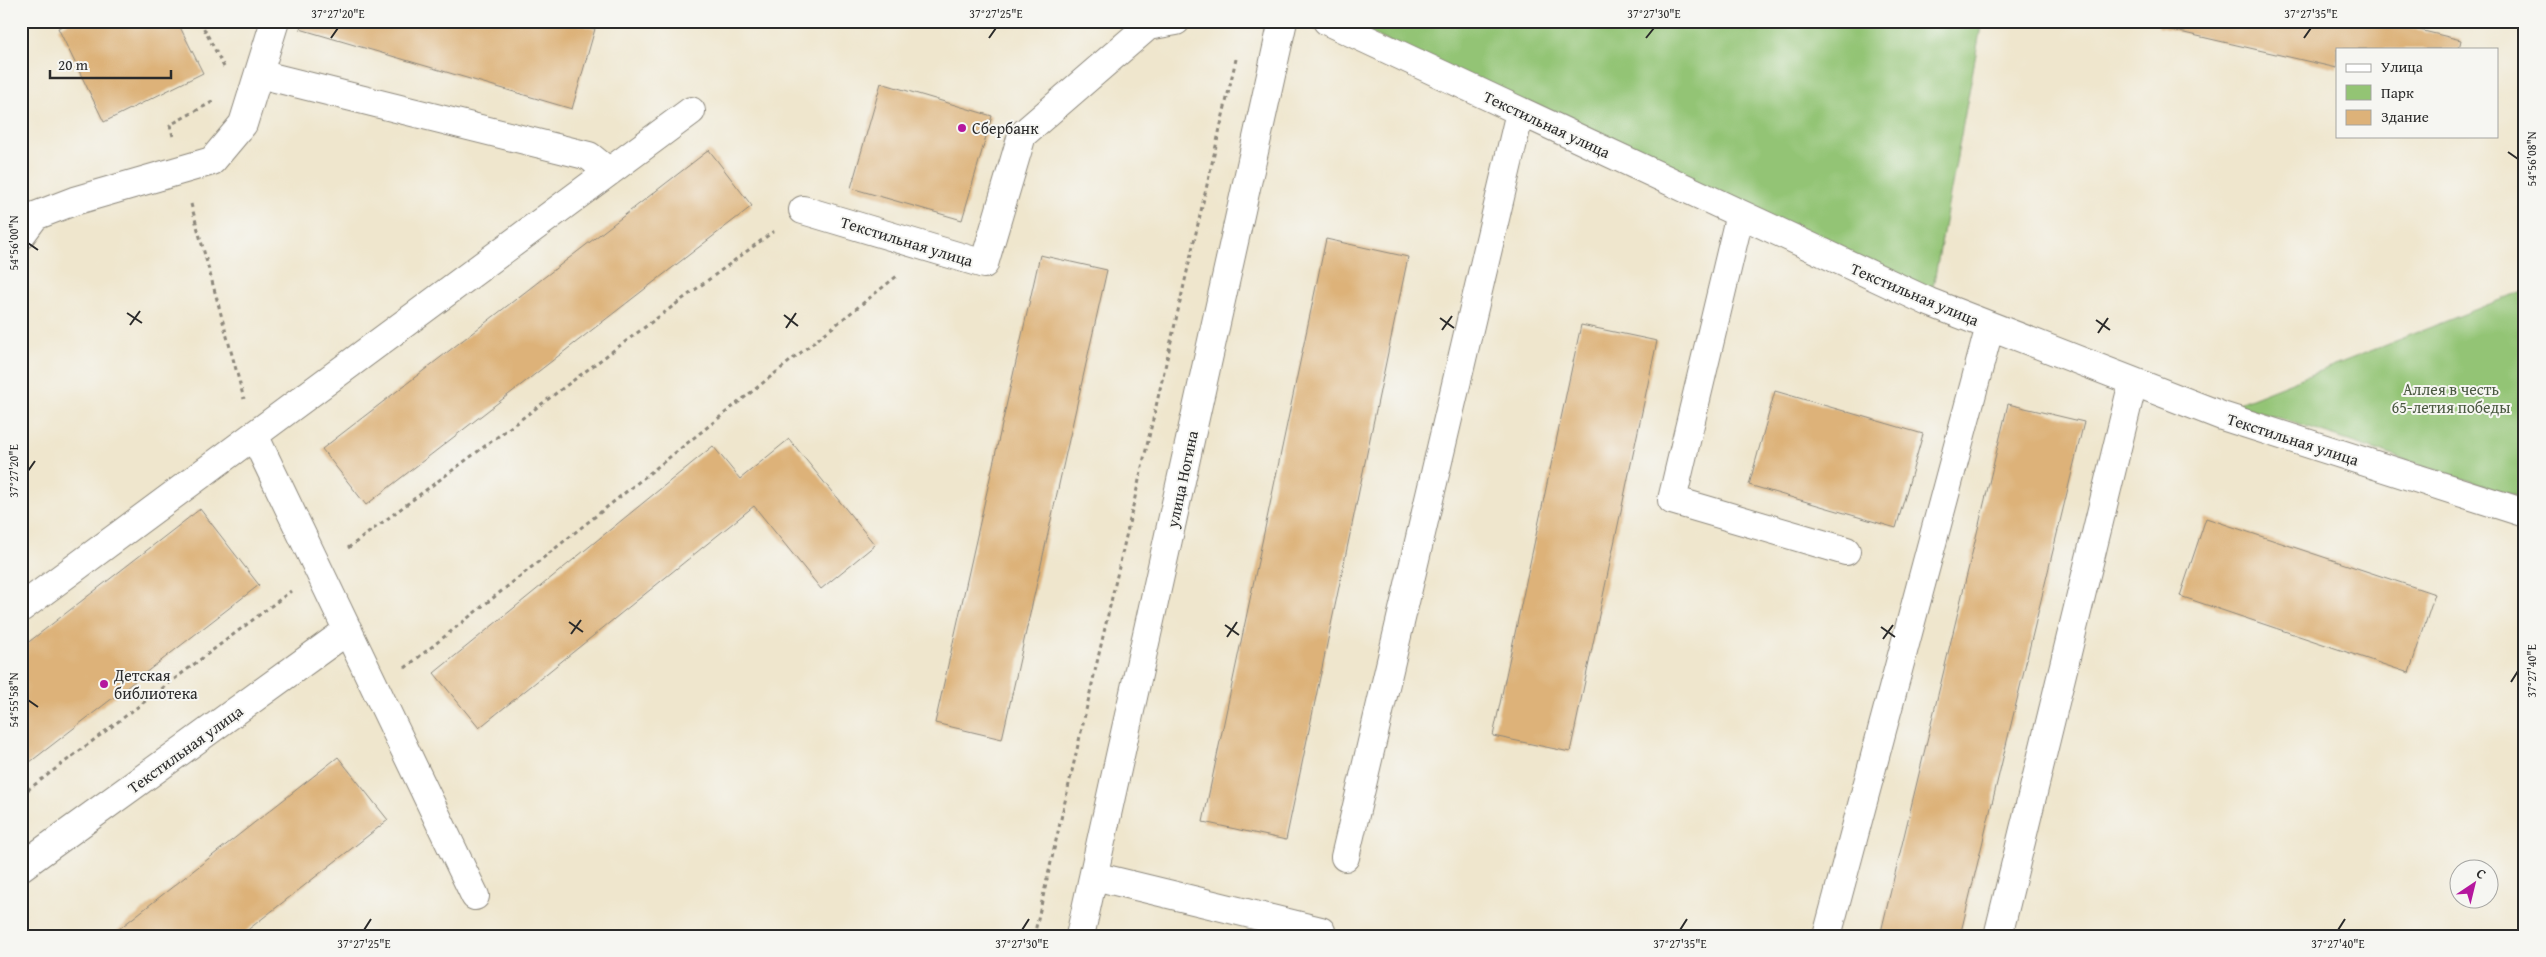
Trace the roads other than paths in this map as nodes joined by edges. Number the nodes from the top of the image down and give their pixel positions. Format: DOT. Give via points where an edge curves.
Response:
graph roads {
  1 [pos="275,21"];
  2 [pos="1176,21"];
  3 [pos="1283,21"];
  4 [pos="1327,21"];
  5 [pos="258,74"];
  6 [pos="691,111"];
  7 [pos="1520,112"];
  8 [pos="609,172"];
  9 [pos="803,210"];
  10 [pos="1740,214"];
  11 [pos="21,235"];
  12 [pos="1990,326"];
  13 [pos="2133,382"];
  14 [pos="254,435"];
  15 [pos="2525,513"];
  16 [pos="1846,551"];
  17 [pos="21,608"];
  18 [pos="348,630"];
  19 [pos="1345,857"];
  20 [pos="21,868"];
  21 [pos="1094,876"];
  22 [pos="475,896"];
  23 [pos="1080,936"];
  24 [pos="1320,936"];
  25 [pos="1827,936"];
  26 [pos="1998,936"];
  1 -- 5 [label="street"];
  2 -- 9 [label="street, Текстильная улица" via="1148,26 1022,135 984,264"];
  3 -- 21 [label="street, улица Ногина"];
  4 -- 7 [label="street, Текстильная улица"];
  5 -- 8 [label="street" via="589,156"];
  5 -- 11 [label="street" via="243,124 212,161 74,201 35,216"];
  6 -- 8 [label="street"];
  7 -- 10 [label="street, Текстильная улица"];
  7 -- 19 [label="street"];
  8 -- 14 [label="street"];
  10 -- 12 [label="street, Текстильная улица" via="1917,297"];
  10 -- 16 [label="street" via="1672,500"];
  12 -- 13 [label="street, Текстильная улица"];
  12 -- 25 [label="street"];
  13 -- 15 [label="street, Текстильная улица" via="2222,416"];
  13 -- 26 [label="street"];
  14 -- 17 [label="street"];
  14 -- 18 [label="street"];
  18 -- 20 [label="street, Текстильная улица"];
  18 -- 22 [label="street"];
  21 -- 23 [label="street, улица Ногина"];
  21 -- 24 [label="street" via="1322,931"];
}
